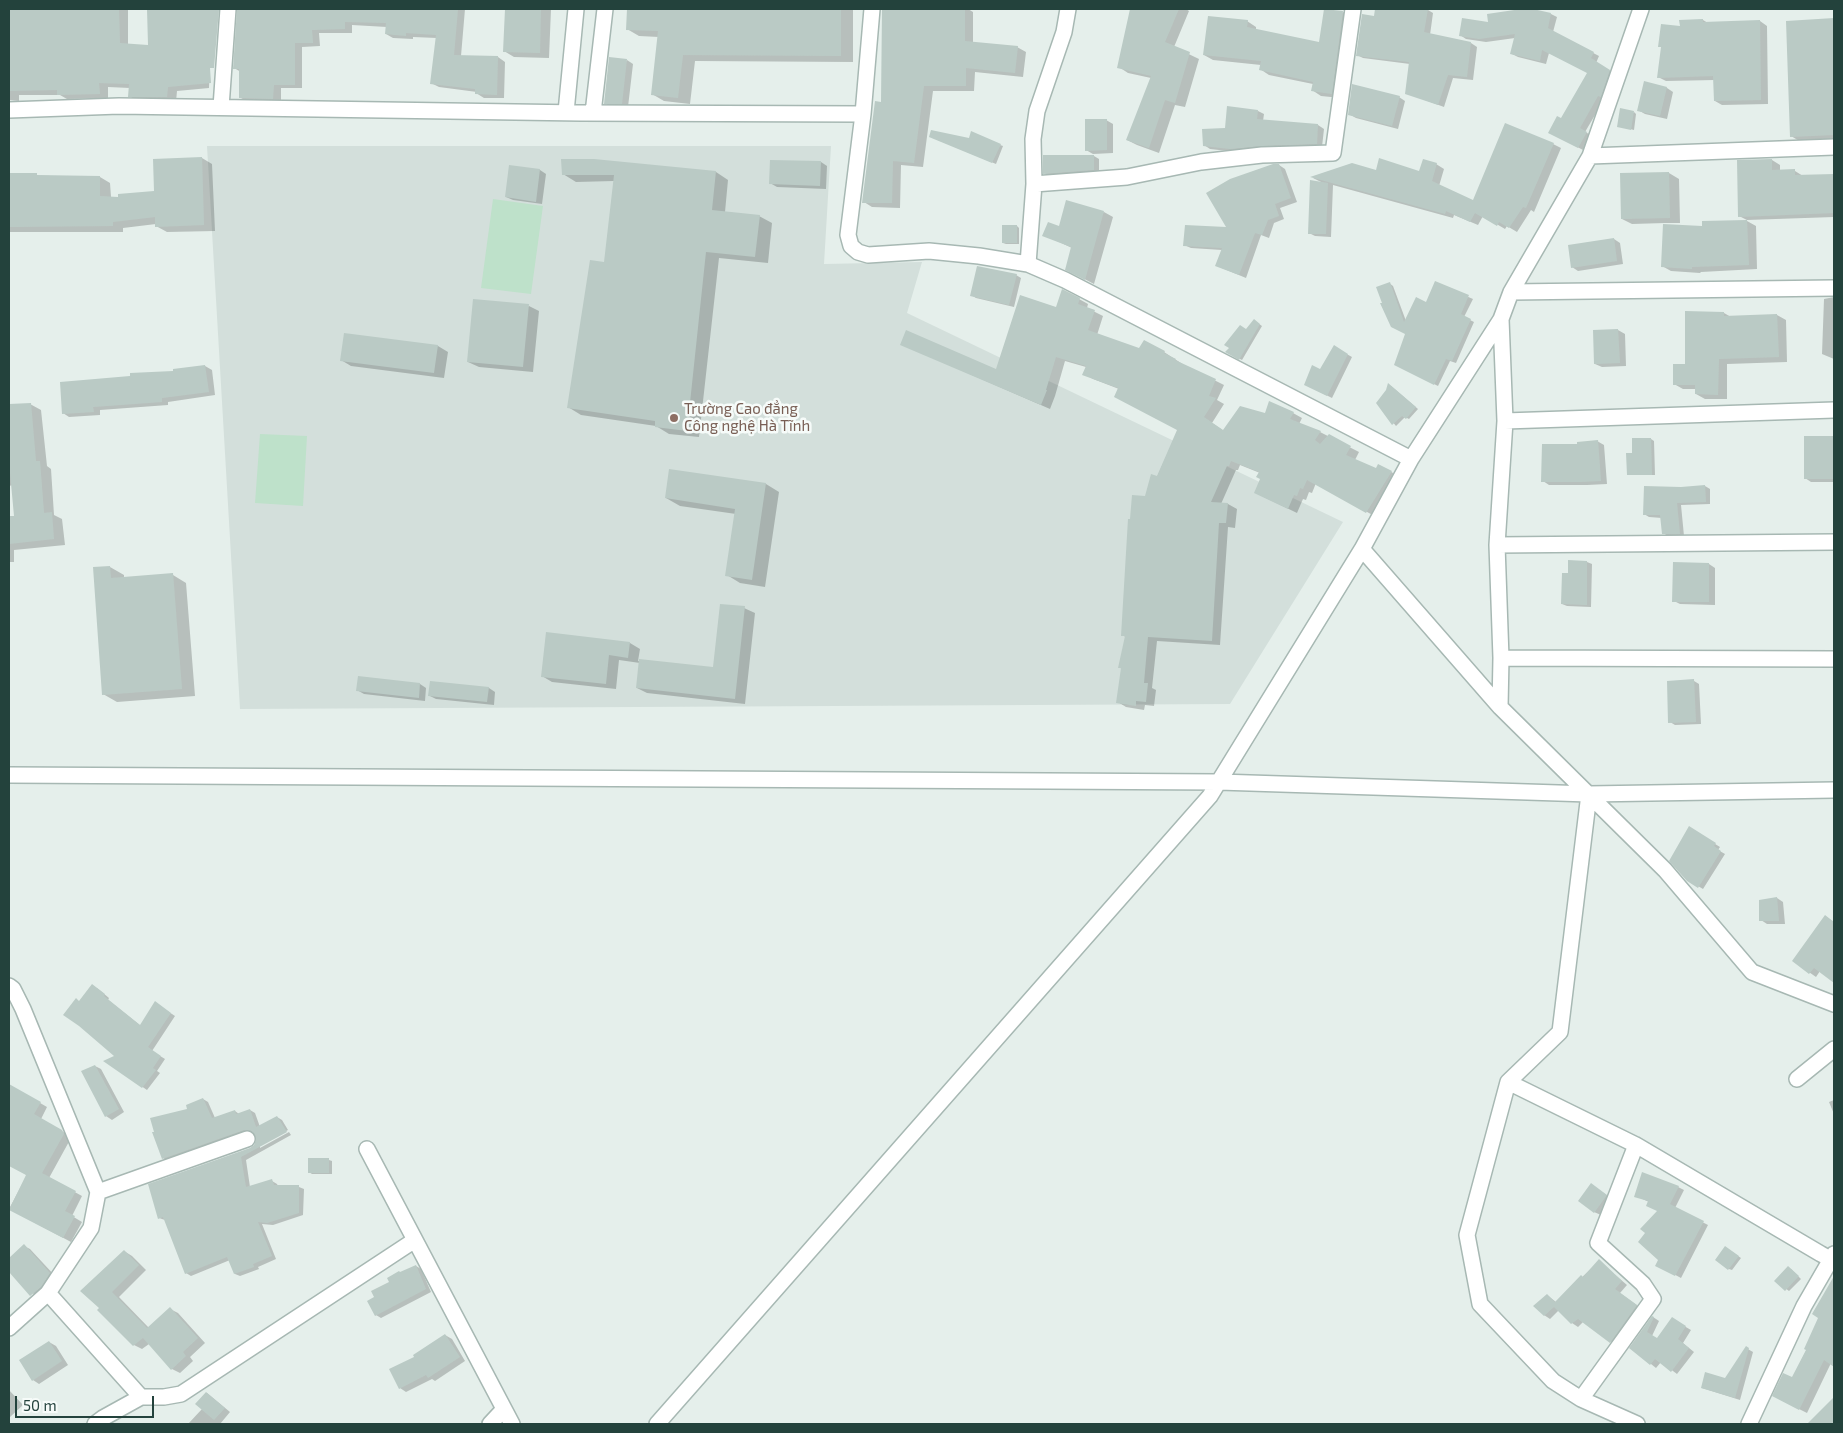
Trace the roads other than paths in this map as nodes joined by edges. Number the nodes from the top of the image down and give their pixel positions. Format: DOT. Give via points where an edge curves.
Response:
graph roads {
  1 [pos="228,9"];
  2 [pos="576,9"];
  3 [pos="605,9"];
  4 [pos="872,9"];
  5 [pos="1068,9"];
  6 [pos="1353,9"];
  7 [pos="1641,9"];
  8 [pos="221,107"];
  9 [pos="9,110"];
  10 [pos="566,112"];
  11 [pos="593,113"];
  12 [pos="863,114"];
  13 [pos="1834,147"];
  14 [pos="1590,156"];
  15 [pos="1034,184"];
  16 [pos="1028,264"];
  17 [pos="1834,288"];
  18 [pos="1511,292"];
  19 [pos="1501,319"];
  20 [pos="1834,410"];
  21 [pos="1505,422"];
  22 [pos="1412,459"];
  23 [pos="1834,542"];
  24 [pos="1497,545"];
  25 [pos="1362,549"];
  26 [pos="1501,658"];
  27 [pos="1834,659"];
  28 [pos="1500,707"];
  29 [pos="9,775"];
  30 [pos="1219,782"];
  31 [pos="1834,790"];
  32 [pos="1589,794"];
  33 [pos="9,986"];
  34 [pos="1834,1004"];
  35 [pos="1834,1050"];
  36 [pos="1797,1079"];
  37 [pos="1508,1082"];
  38 [pos="247,1139"];
  39 [pos="1636,1145"];
  40 [pos="367,1149"];
  41 [pos="98,1192"];
  42 [pos="415,1240"];
  43 [pos="1833,1258"];
  44 [pos="48,1294"];
  45 [pos="9,1328"];
  46 [pos="141,1397"];
  47 [pos="1581,1399"];
  48 [pos="504,1410"];
  49 [pos="95,1424"];
  50 [pos="490,1424"];
  51 [pos="512,1424"];
  52 [pos="657,1424"];
  53 [pos="1637,1424"];
  54 [pos="1749,1424"];
  1 -- 8 [label="street"];
  2 -- 10 [label="street"];
  3 -- 11 [label="street"];
  4 -- 12 [label="street"];
  5 -- 15 [label="street" via="1064,32 1037,111 1033,139"];
  6 -- 15 [label="street" via="1333,154 1262,155 1201,162 1126,177"];
  7 -- 14 [label="street"];
  8 -- 9 [label="street"];
  8 -- 10 [label="street"];
  10 -- 11 [label="street"];
  11 -- 12 [label="street"];
  12 -- 16 [label="street" via="848,235 851,246 868,256 929,251"];
  13 -- 14 [label="street"];
  14 -- 18 [label="street"];
  15 -- 16 [label="street"];
  16 -- 22 [label="street"];
  17 -- 18 [label="street"];
  18 -- 19 [label="street"];
  19 -- 21 [label="street"];
  19 -- 22 [label="street"];
  20 -- 21 [label="street"];
  21 -- 24 [label="street"];
  22 -- 25 [label="street"];
  23 -- 24 [label="street"];
  24 -- 26 [label="street"];
  25 -- 28 [label="street"];
  25 -- 30 [label="street"];
  26 -- 27 [label="street"];
  26 -- 28 [label="street"];
  28 -- 32 [label="street"];
  29 -- 30 [label="street"];
  30 -- 32 [label="street"];
  30 -- 52 [label="street"];
  31 -- 32 [label="street"];
  32 -- 34 [label="street" via="1665,870 1752,972"];
  32 -- 37 [label="street" via="1560,1032"];
  33 -- 41 [label="street" via="24,1009"];
  35 -- 36 [label="street"];
  37 -- 39 [label="street"];
  37 -- 47 [label="street" via="1467,1235 1480,1304 1553,1381"];
  38 -- 41 [label="street"];
  39 -- 43 [label="street"];
  39 -- 47 [label="street" via="1598,1243 1643,1284 1653,1299"];
  40 -- 42 [label="street"];
  41 -- 44 [label="street" via="91,1228"];
  42 -- 46 [label="street" via="181,1394"];
  42 -- 48 [label="street"];
  43 -- 54 [label="street" via="1804,1306"];
  44 -- 45 [label="street"];
  44 -- 46 [label="street"];
  46 -- 49 [label="street"];
  47 -- 53 [label="street"];
  48 -- 50 [label="street"];
  48 -- 51 [label="street"];
}
